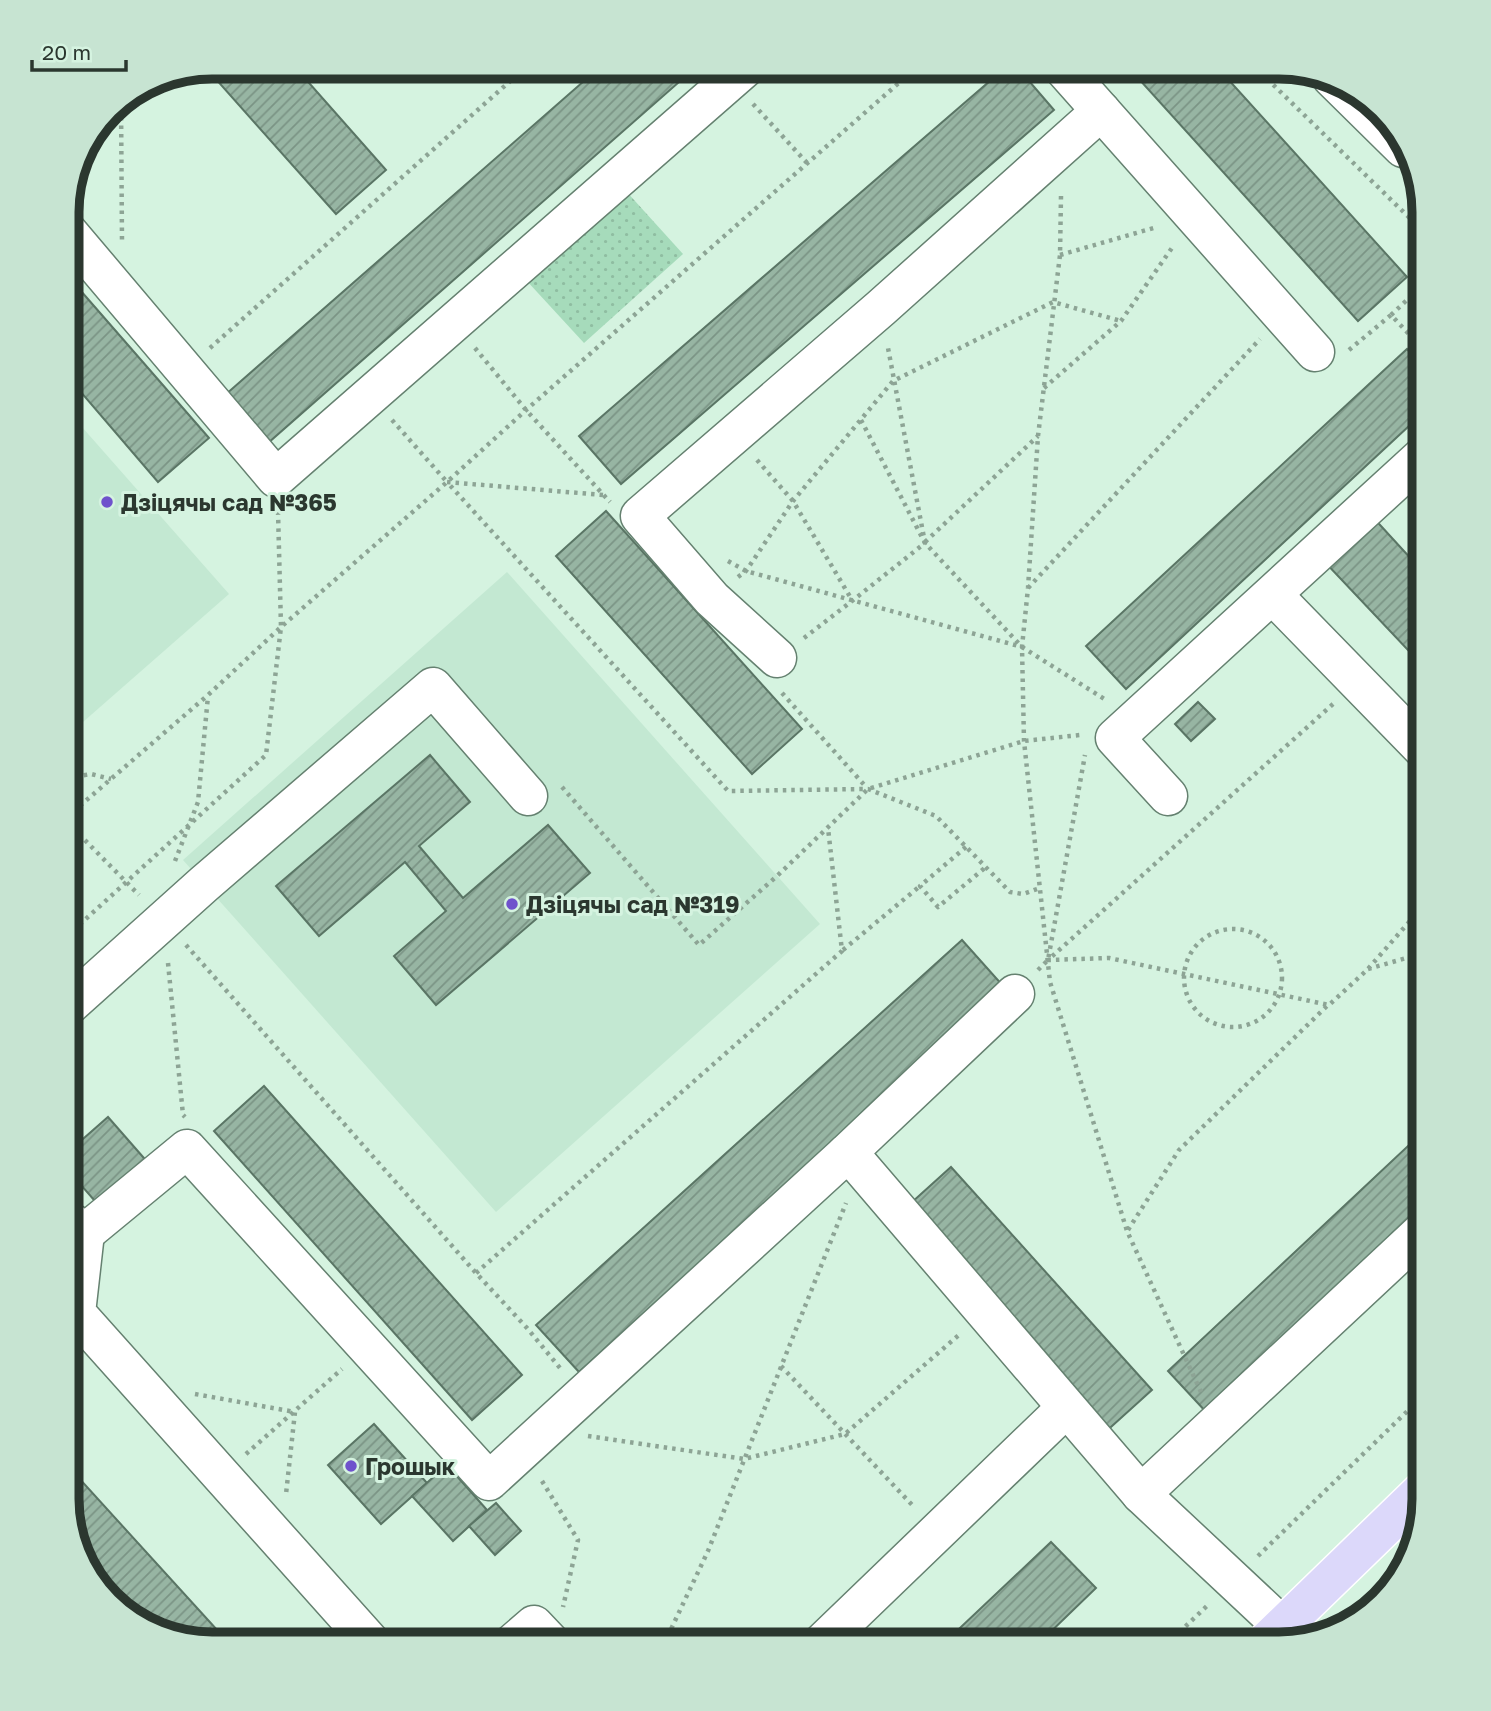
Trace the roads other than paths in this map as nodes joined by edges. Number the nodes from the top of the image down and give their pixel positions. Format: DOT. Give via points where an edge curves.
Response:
graph roads {
  1 [pos="732,79"];
  2 [pos="1073,79"];
  3 [pos="1364,110"];
  4 [pos="1101,111"];
  5 [pos="1381,126"];
  6 [pos="79,245"];
  7 [pos="1315,352"];
  8 [pos="1412,470"];
  9 [pos="1272,595"];
  10 [pos="777,658"];
  11 [pos="1412,738"];
  12 [pos="542,788"];
  13 [pos="1168,796"];
  14 [pos="1015,994"];
  15 [pos="79,996"];
  16 [pos="853,1160"];
  17 [pos="79,1224"];
  18 [pos="1412,1241"];
  19 [pos="79,1316"];
  20 [pos="1066,1408"];
  21 [pos="1141,1494"];
  22 [pos="1412,1501"];
  23 [pos="361,1632"];
  24 [pos="526,1632"];
  25 [pos="541,1632"];
  26 [pos="834,1632"];
  27 [pos="1271,1632"];
  28 [pos="1278,1632"];
  1 -- 6 [label="street" via="276,478"];
  2 -- 4 [label="street"];
  3 -- 5 [label="street"];
  4 -- 7 [label="street"];
  4 -- 10 [label="street" via="881,309 640,516 712,599"];
  8 -- 9 [label="street"];
  9 -- 11 [label="street"];
  9 -- 13 [label="street" via="1117,727 1115,738"];
  12 -- 15 [label="street" via="433,687"];
  14 -- 16 [label="street"];
  16 -- 17 [label="street" via="489,1481 187,1149"];
  16 -- 20 [label="street"];
  18 -- 21 [label="street"];
  19 -- 23 [label="street"];
  20 -- 21 [label="street"];
  20 -- 26 [label="street"];
  21 -- 27 [label="street" via="1234,1580"];
  22 -- 28 [label="main road"];
  24 -- 25 [label="street" via="534,1625"];
}
